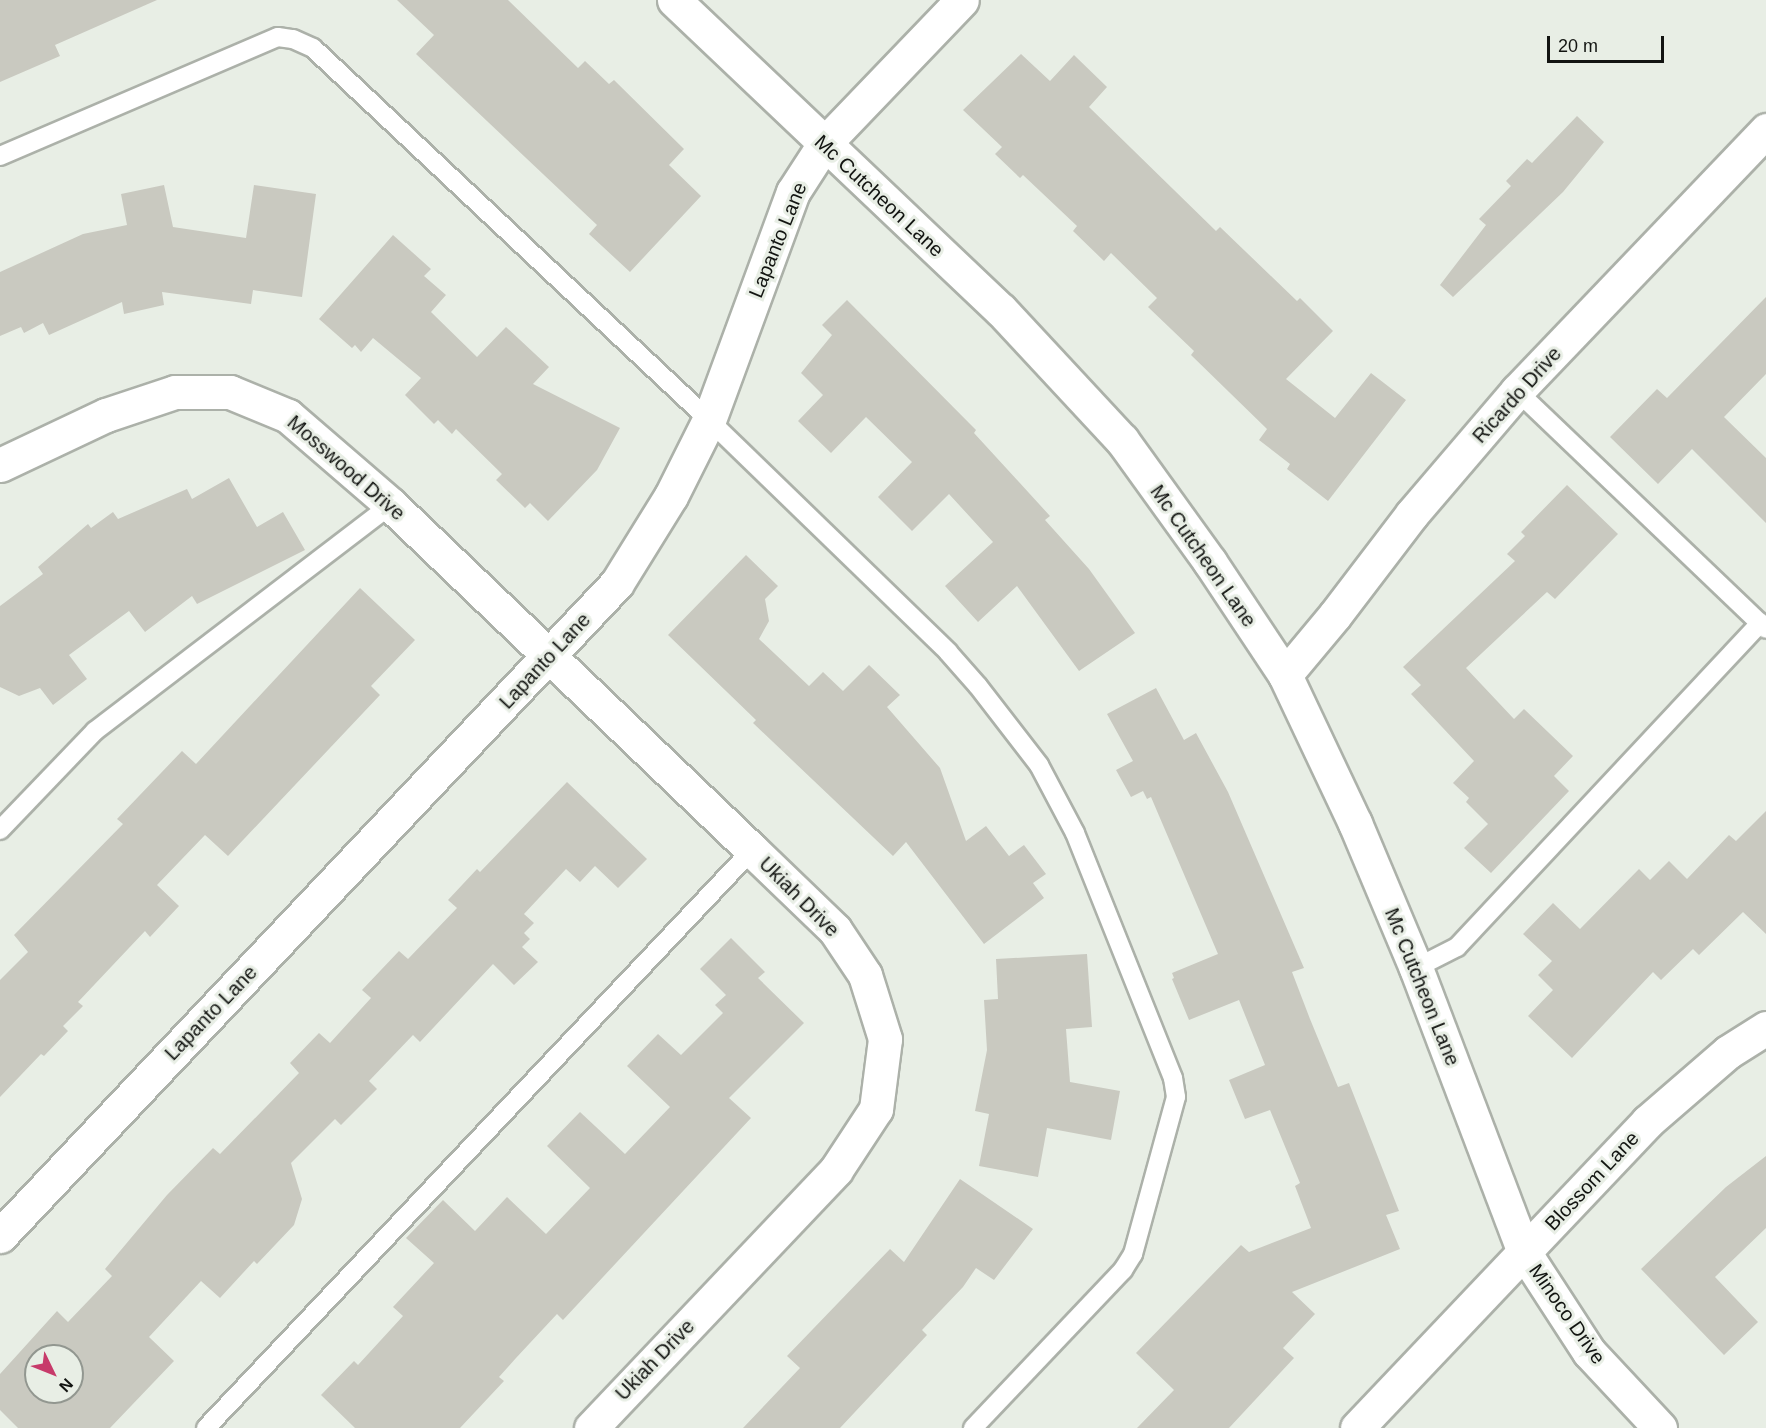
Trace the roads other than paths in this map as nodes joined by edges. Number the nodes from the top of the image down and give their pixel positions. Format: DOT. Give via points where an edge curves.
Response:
graph roads {
  1 [pos="674,0"];
  2 [pos="962,0"];
  3 [pos="1766,130"];
  4 [pos="824,144"];
  5 [pos="0,156"];
  6 [pos="1517,391"];
  7 [pos="709,420"];
  8 [pos="0,465"];
  9 [pos="391,505"];
  10 [pos="1763,626"];
  11 [pos="550,657"];
  12 [pos="1285,675"];
  13 [pos="0,830"];
  14 [pos="752,850"];
  15 [pos="1416,968"];
  16 [pos="1766,1028"];
  17 [pos="0,1236"];
  18 [pos="1524,1252"];
  19 [pos="206,1428"];
  20 [pos="591,1428"];
  21 [pos="973,1428"];
  22 [pos="1357,1428"];
  23 [pos="1660,1428"];
  1 -- 4 [label="street, Mc Cutcheon Lane"];
  2 -- 4 [label="street, Lapanto Lane"];
  3 -- 6 [label="street, Ricardo Drive"];
  4 -- 7 [label="street, Lapanto Lane" via="793,192"];
  4 -- 12 [label="street, Mc Cutcheon Lane" via="1001,310 1122,440"];
  5 -- 7 [label="lane" via="278,37 293,39 313,48"];
  6 -- 10 [label="lane"];
  6 -- 12 [label="street, Ricardo Drive" via="1412,514"];
  7 -- 11 [label="street, Lapanto Lane" via="671,496 617,583"];
  7 -- 21 [label="lane" via="948,652 1039,765 1075,832 1173,1078 1176,1098 1133,1254 1123,1270"];
  8 -- 9 [label="street, Mosswood Drive" via="106,415 175,392 230,392 288,416"];
  9 -- 11 [label="street, Mosswood Drive"];
  9 -- 13 [label="lane" via="95,731"];
  10 -- 15 [label="lane" via="1457,947"];
  11 -- 14 [label="street, Ukiah Drive"];
  11 -- 17 [label="street, Lapanto Lane"];
  12 -- 15 [label="street, Mc Cutcheon Lane" via="1355,823"];
  14 -- 19 [label="lane"];
  14 -- 20 [label="street, Ukiah Drive" via="835,930 865,975 885,1040 876,1109 836,1170"];
  15 -- 18 [label="street, Mc Cutcheon Lane"];
  16 -- 18 [label="street, Blossom Lane" via="1728,1052 1647,1122"];
  18 -- 22 [label="street, Blossom Lane"];
  18 -- 23 [label="street, Minoco Drive" via="1589,1352"];
}
